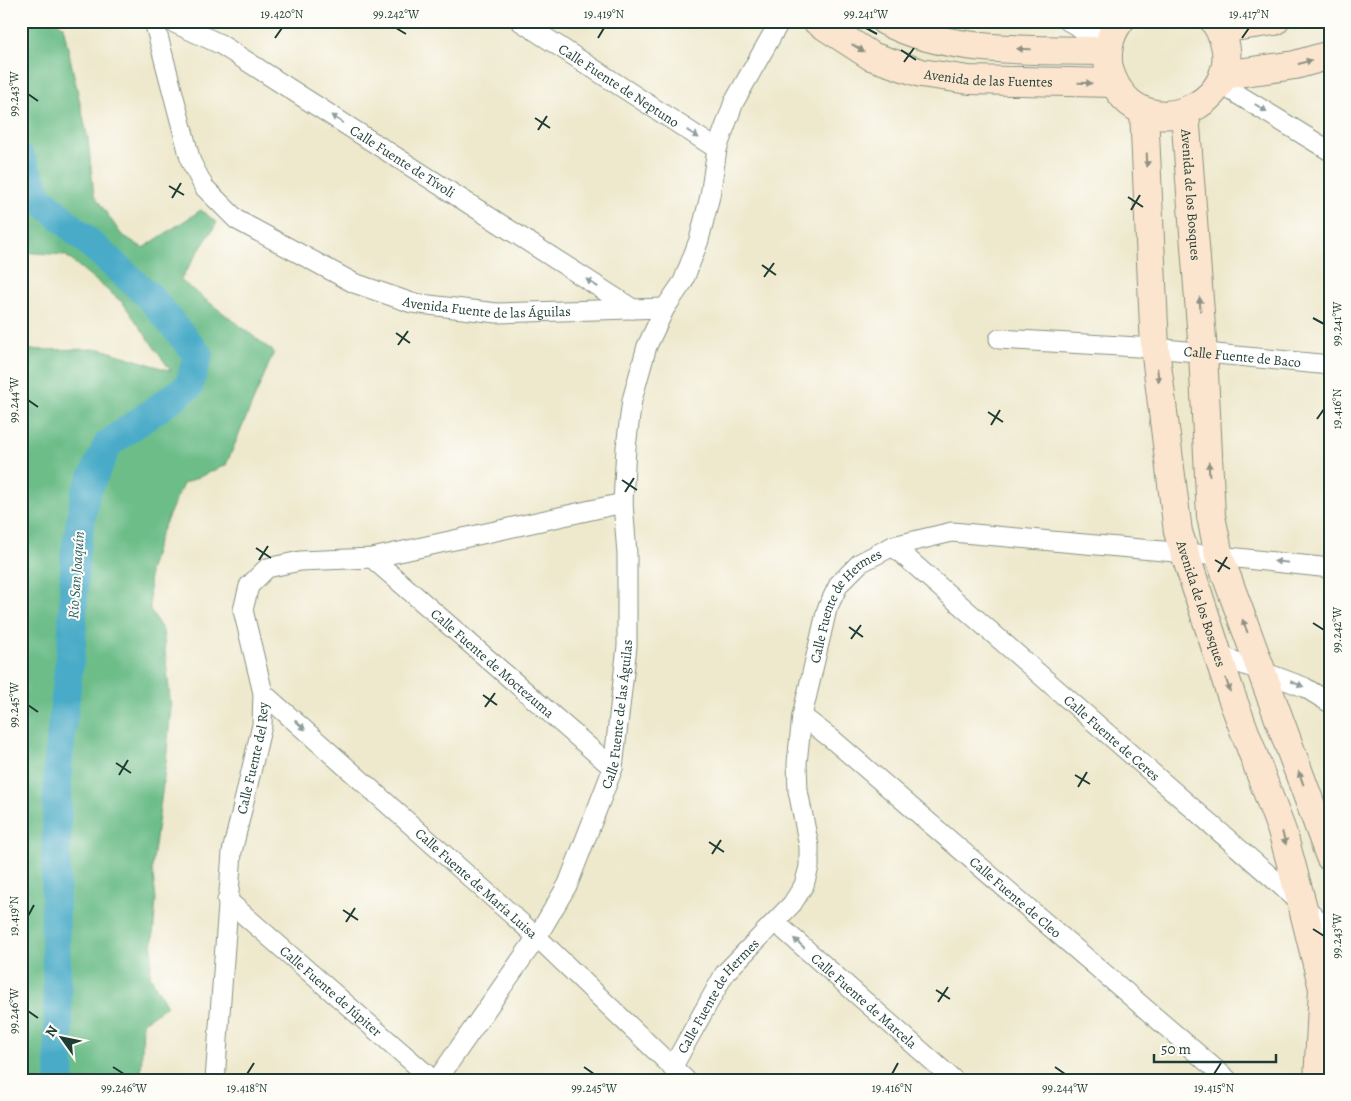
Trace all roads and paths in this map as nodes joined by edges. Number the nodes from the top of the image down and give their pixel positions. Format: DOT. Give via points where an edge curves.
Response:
graph roads {
  1 [pos="154,21"];
  2 [pos="170,21"];
  3 [pos="520,21"];
  4 [pos="780,21"];
  5 [pos="817,21"];
  6 [pos="885,21"];
  7 [pos="1068,21"];
  8 [pos="1275,21"];
  9 [pos="1217,25"];
  10 [pos="1113,37"];
  11 [pos="1330,55"];
  12 [pos="1221,79"];
  13 [pos="1114,83"];
  14 [pos="1144,111"];
  15 [pos="1185,113"];
  16 [pos="717,149"];
  17 [pos="1330,151"];
  18 [pos="665,308"];
  19 [pos="633,309"];
  20 [pos="999,339"];
  21 [pos="1155,348"];
  22 [pos="1203,353"];
  23 [pos="1330,365"];
  24 [pos="623,503"];
  25 [pos="892,546"];
  26 [pos="1185,553"];
  27 [pos="1219,556"];
  28 [pos="372,558"];
  29 [pos="1330,568"];
  30 [pos="1218,654"];
  31 [pos="1263,670"];
  32 [pos="263,693"];
  33 [pos="1330,703"];
  34 [pos="802,716"];
  35 [pos="613,768"];
  36 [pos="1330,857"];
  37 [pos="227,900"];
  38 [pos="1302,904"];
  39 [pos="775,922"];
  40 [pos="1330,931"];
  41 [pos="536,937"];
  42 [pos="679,1074"];
  43 [pos="215,1080"];
  44 [pos="435,1080"];
  45 [pos="954,1080"];
  46 [pos="1228,1080"];
  47 [pos="1318,1080"];
  1 -- 19 [label="street, Avenida Fuente de las Águilas" via="191,162 204,187 236,220 354,283 412,303 497,313"];
  19 -- 2 [label="street, Calle Fuente de Tívoli, one-way" via="220,44"];
  3 -- 16 [label="street, Calle Fuente de Neptuno, one-way"];
  4 -- 16 [label="street" via="734,102"];
  5 -- 13 [label="main road, Avenida de las Fuentes, one-way" via="872,56 921,74 969,80"];
  10 -- 6 [label="main road, one-way" via="1004,49 926,38"];
  7 -- 10 [label="street" via="1082,29"];
  8 -- 9 [label="main road"];
  9 -- 12 [label="main road" via="1225,44 1226,60"];
  10 -- 13 [label="main road" via="1109,68"];
  12 -- 11 [label="main road, one-way"];
  12 -- 15 [label="main road" via="1205,101"];
  12 -- 17 [label="street, one-way"];
  13 -- 14 [label="main road" via="1127,100"];
  14 -- 15 [label="main road" via="1165,116"];
  14 -- 21 [label="main road, Avenida de los Bosques, one-way"];
  22 -- 15 [label="main road, Avenida de los Bosques, one-way"];
  16 -- 18 [label="street" via="699,240 683,282"];
  18 -- 19 [label="street, Avenida Fuente de las Águilas"];
  18 -- 24 [label="street, Calle Fuente de las Águilas" via="647,346 632,400"];
  20 -- 21 [label="street, Calle Fuente de Baco"];
  21 -- 22 [label="street, Calle Fuente de Baco"];
  21 -- 26 [label="main road, Avenida de los Bosques, one-way" via="1178,532"];
  22 -- 23 [label="street, Calle Fuente de Baco"];
  27 -- 22 [label="main road, Avenida de los Bosques, one-way" via="1211,516"];
  24 -- 28 [label="street, Calle Fuente del Rey"];
  24 -- 35 [label="street, Calle Fuente de las Águilas" via="627,554 627,646"];
  25 -- 26 [label="street, Calle Fuente de Hermes" via="952,532"];
  25 -- 34 [label="street, Calle Fuente de Hermes" via="860,563 840,584 828,609"];
  25 -- 38 [label="street, Calle Fuente de Ceres"];
  26 -- 27 [label="street, Calle Fuente de Hermes"];
  26 -- 30 [label="main road, Avenida de los Bosques"];
  29 -- 27 [label="street, Calle Fuente de Hermes, one-way"];
  31 -- 27 [label="main road, Avenida de los Bosques, one-way"];
  28 -- 32 [label="street, Calle Fuente del Rey" via="300,561 267,568 249,586 242,610"];
  28 -- 35 [label="street, Calle Fuente de Moctezuma"];
  30 -- 31 [label="street"];
  30 -- 38 [label="main road, Avenida de los Bosques, one-way" via="1283,834"];
  31 -- 33 [label="street, one-way" via="1304,687"];
  36 -- 31 [label="main road, Avenida de los Bosques, one-way"];
  32 -- 37 [label="street, Calle Fuente del Rey" via="262,725 232,852"];
  32 -- 41 [label="street, Calle Fuente de María Luisa, one-way"];
  34 -- 39 [label="street, Calle Fuente de Hermes" via="798,791 809,846 808,867 804,884 792,904"];
  34 -- 46 [label="street, Calle Fuente de Cleo"];
  35 -- 41 [label="street, Calle Fuente de las Águilas" via="568,884"];
  37 -- 43 [label="street, Calle Fuente del Rey"];
  37 -- 44 [label="street, Calle Fuente de Júpiter"];
  38 -- 40 [label="street, Calle Fuente de Ceres"];
  38 -- 47 [label="main road, Avenida de los Bosques" via="1323,988"];
  39 -- 42 [label="street, Calle Fuente de Hermes" via="726,973"];
  45 -- 39 [label="street, Calle Fuente de Marcela, one-way"];
  41 -- 42 [label="street, Calle Fuente de María Luisa"];
  41 -- 44 [label="street, Calle Fuente de las Águilas"];
}
